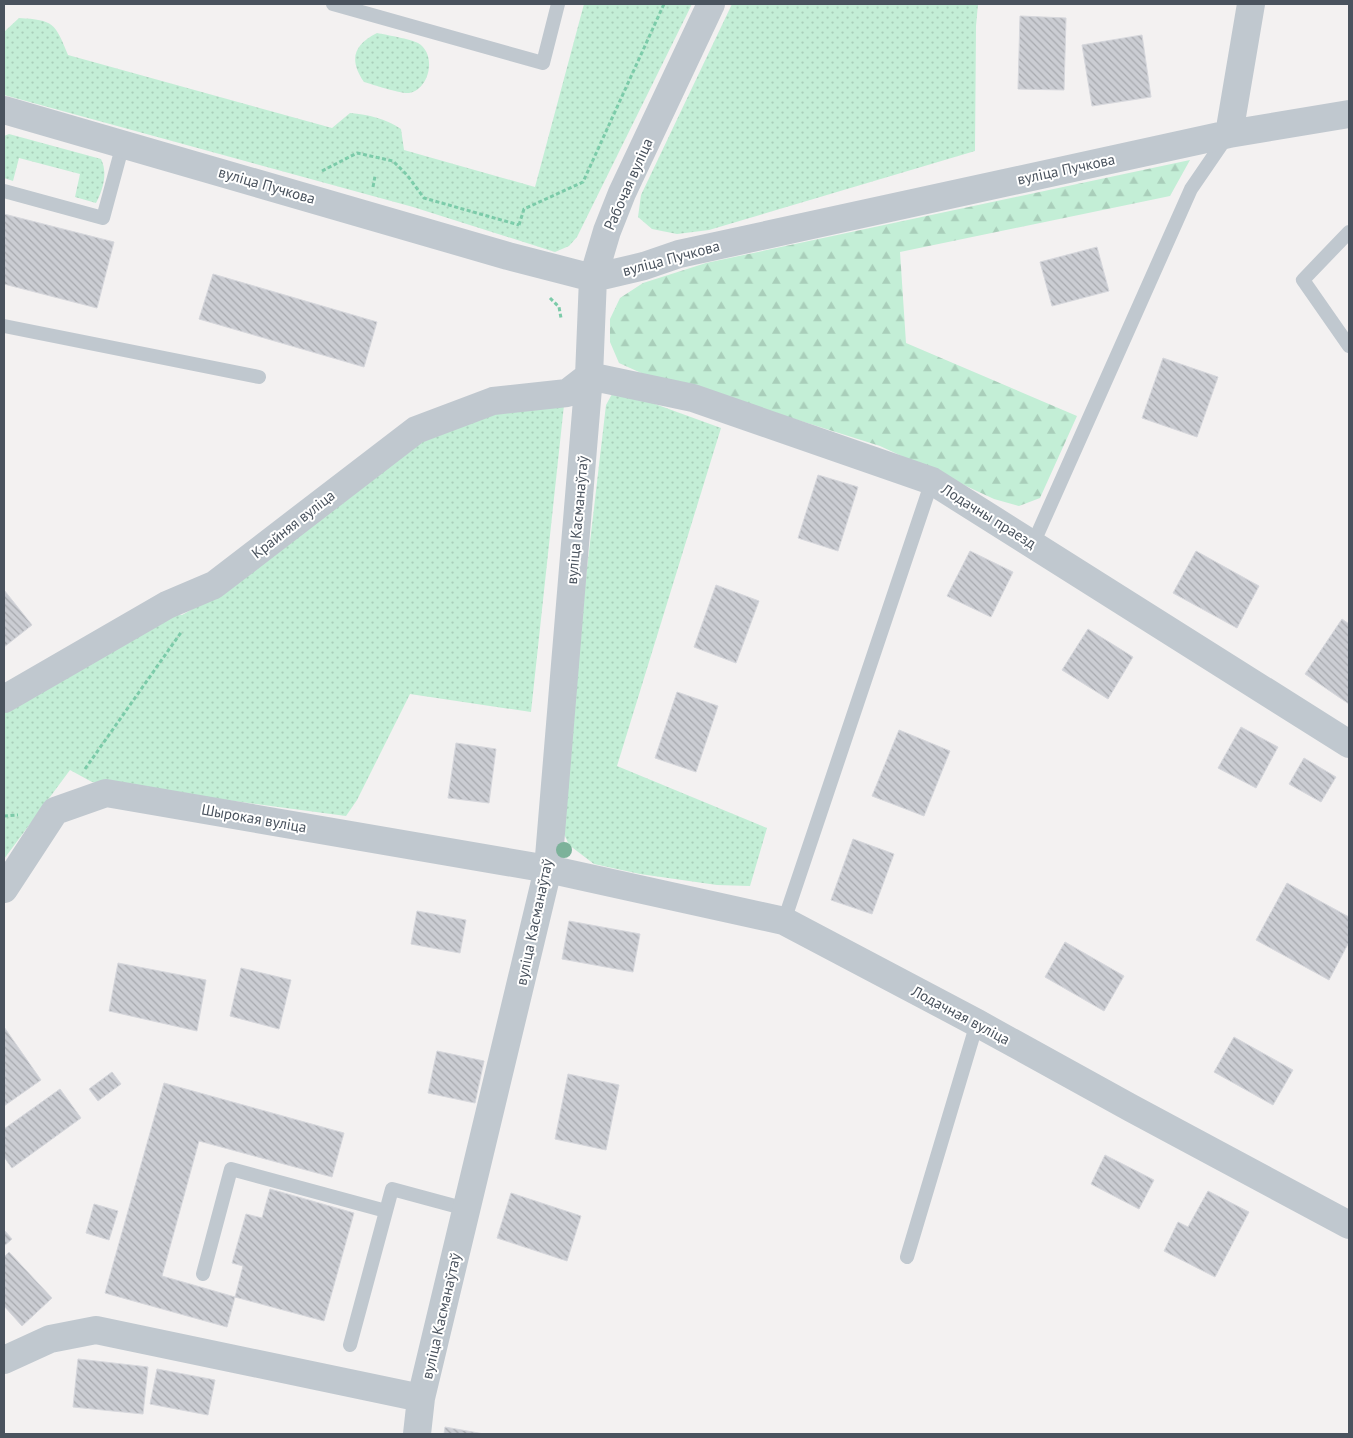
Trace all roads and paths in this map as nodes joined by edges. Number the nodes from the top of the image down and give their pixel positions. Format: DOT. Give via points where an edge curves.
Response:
graph roads {
  1 [pos="332,4"];
  2 [pos="558,4"];
  3 [pos="664,4"];
  4 [pos="711,4"];
  5 [pos="1251,4"];
  6 [pos="4,110"];
  7 [pos="1349,114"];
  8 [pos="1228,134"];
  9 [pos="123,144"];
  10 [pos="313,169"];
  11 [pos="4,191"];
  12 [pos="520,225"];
  13 [pos="1349,232"];
  14 [pos="512,257"];
  15 [pos="593,278"];
  16 [pos="545,293"];
  17 [pos="562,325"];
  18 [pos="4,326"];
  19 [pos="1349,346"];
  20 [pos="589,376"];
  21 [pos="259,377"];
  22 [pos="932,481"];
  23 [pos="1033,544"];
  24 [pos="185,626"];
  25 [pos="4,699"];
  26 [pos="1349,744"];
  27 [pos="84,770"];
  28 [pos="548,869"];
  29 [pos="4,889"];
  30 [pos="784,920"];
  31 [pos="977,1023"];
  32 [pos="466,1209"];
  33 [pos="386,1211"];
  34 [pos="1349,1225"];
  35 [pos="907,1257"];
  36 [pos="203,1274"];
  37 [pos="350,1344"];
  38 [pos="4,1360"];
  39 [pos="421,1398"];
  40 [pos="417,1434"];
  1 -- 2 [label="lane" via="543,63"];
  3 -- 12 [label="path" via="583,182 524,209"];
  4 -- 15 [label="street, Рабочая вуліца" via="622,193"];
  5 -- 8 [label="street"];
  6 -- 9 [label="street, вуліца Пучкова"];
  7 -- 8 [label="street, вуліца Пучкова"];
  8 -- 15 [label="street, вуліца Пучкова" via="679,254"];
  8 -- 23 [label="lane" via="1191,189"];
  9 -- 11 [label="lane" via="103,218"];
  9 -- 14 [label="street, вуліца Пучкова"];
  10 -- 12 [label="path" via="322,172 357,153 393,161 424,198"];
  12 -- 14 [label="path"];
  13 -- 19 [label="lane" via="1302,280"];
  14 -- 15 [label="street, вуліца Пучкова"];
  15 -- 20 [label="street, Рабочая вуліца"];
  16 -- 17 [label="path" via="559,307"];
  18 -- 21 [label="lane"];
  20 -- 22 [label="street, Лодачны праезд" via="694,398"];
  20 -- 25 [label="street, Крайняя вуліца" via="567,393 493,401 416,430 214,586 167,605"];
  20 -- 28 [label="street, вуліца Касманаўтаў"];
  22 -- 23 [label="street, Лодачны праезд"];
  22 -- 30 [label="lane"];
  23 -- 26 [label="street, Лодачны праезд"];
  24 -- 27 [label="path"];
  28 -- 29 [label="street, Шырокая вуліца" via="106,793 55,811"];
  28 -- 30 [label="street, Лодачная вуліца"];
  28 -- 32 [label="street, вуліца Касманаўтаў"];
  30 -- 31 [label="street, Лодачная вуліца"];
  31 -- 34 [label="street, Лодачная вуліца"];
  31 -- 35 [label="lane"];
  32 -- 33 [label="lane" via="392,1189"];
  32 -- 39 [label="street, вуліца Касманаўтаў"];
  33 -- 36 [label="lane" via="231,1169"];
  33 -- 37 [label="lane"];
  38 -- 39 [label="street, вуліца Касманаўтаў" via="50,1339 96,1330"];
  39 -- 40 [label="street, вуліца Касманаўтаў"];
}
